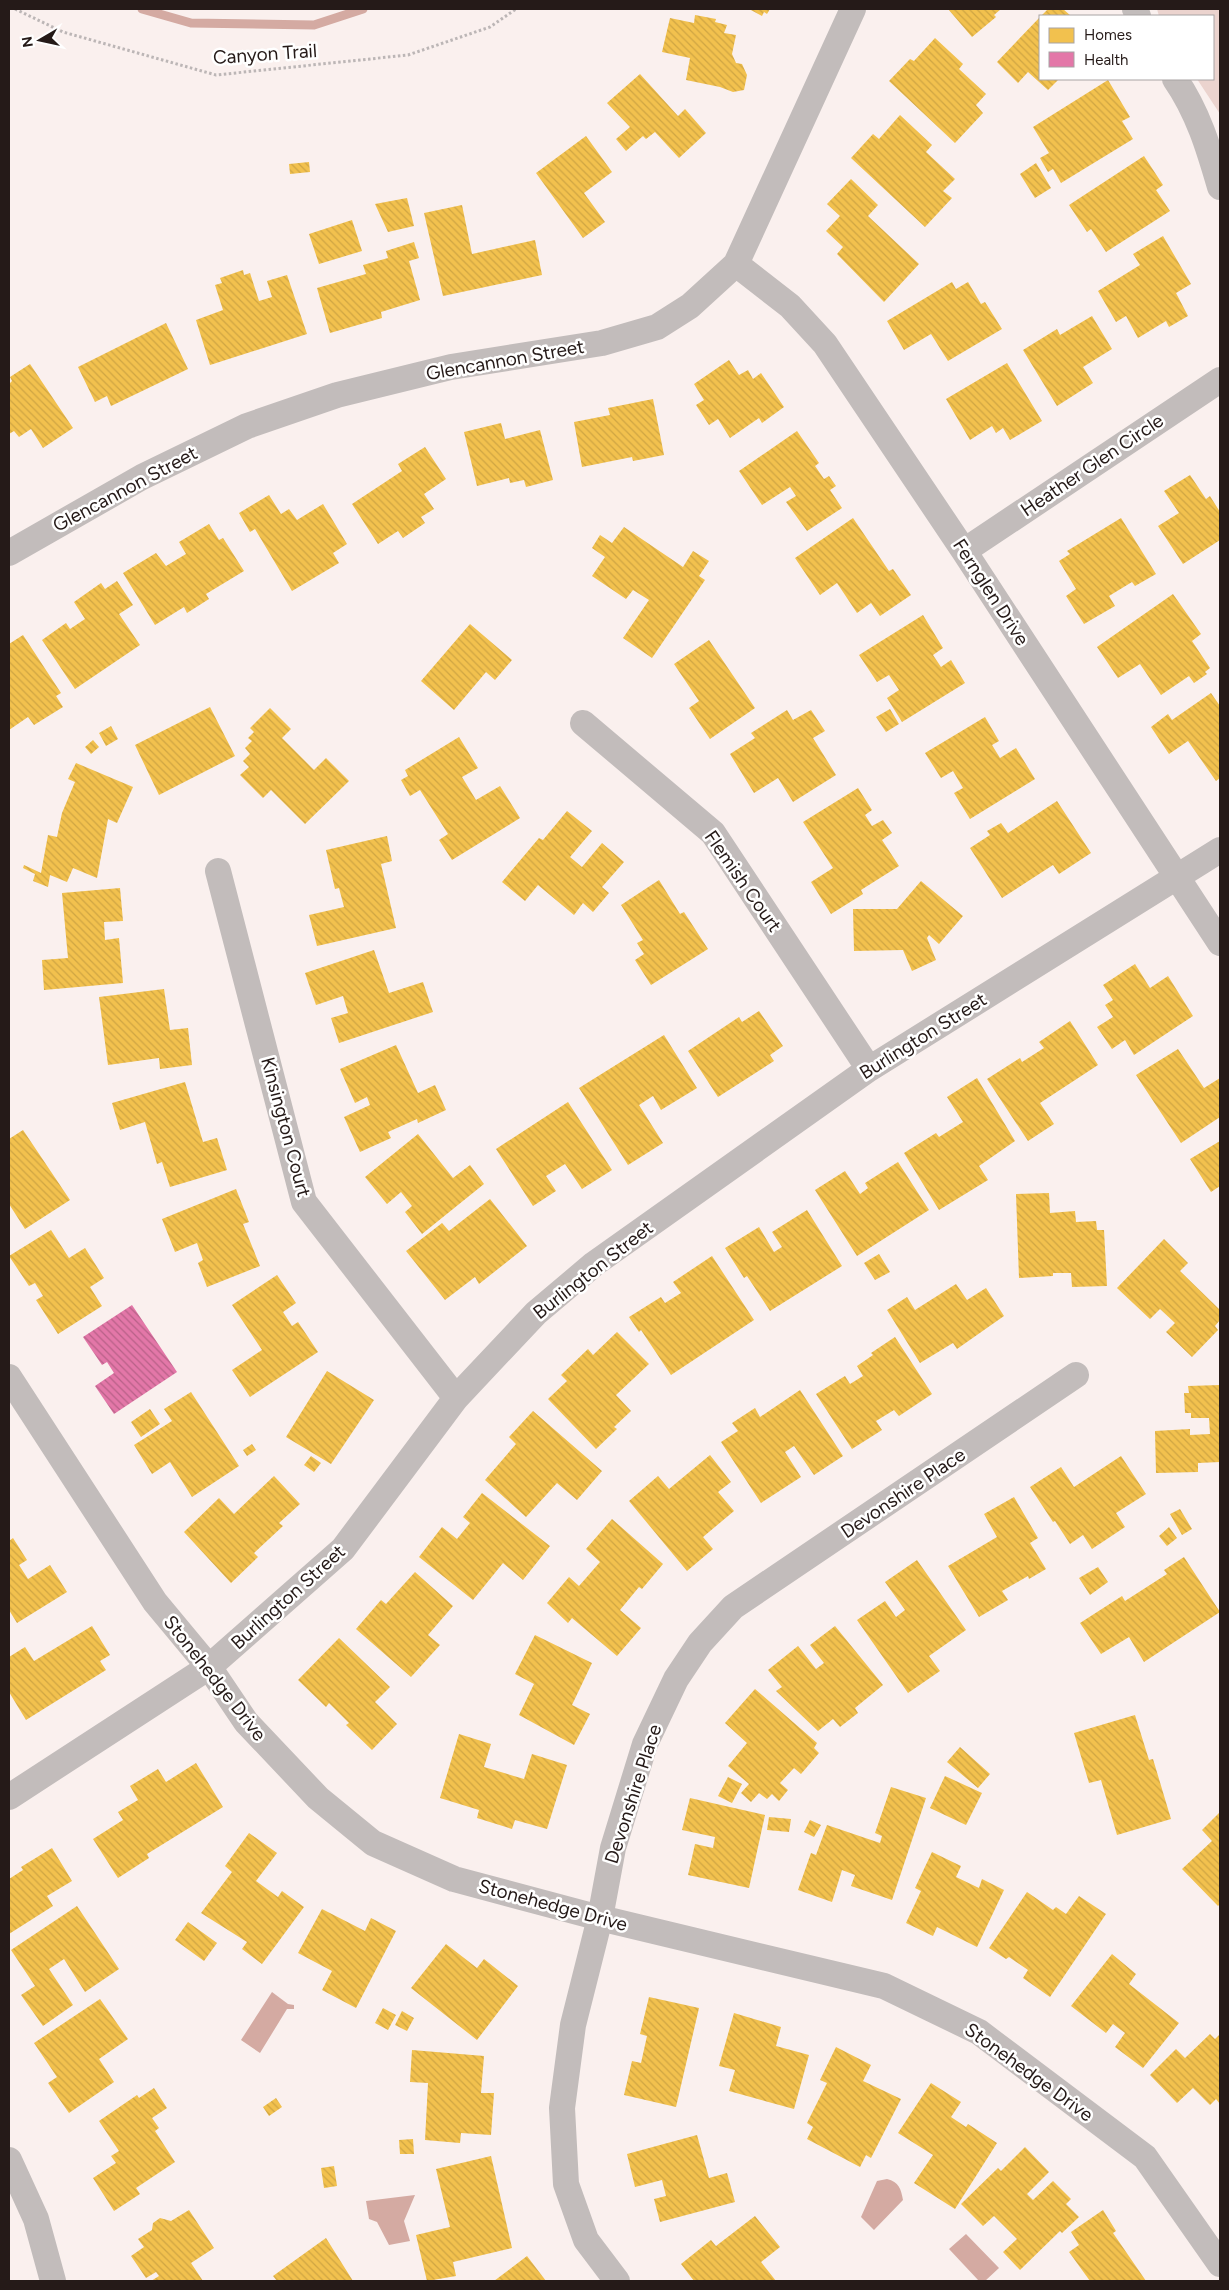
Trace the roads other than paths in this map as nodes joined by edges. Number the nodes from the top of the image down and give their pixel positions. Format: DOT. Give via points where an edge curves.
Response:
graph roads {
  1 [pos="853,9"];
  2 [pos="1177,80"];
  3 [pos="1220,187"];
  4 [pos="736,264"];
  5 [pos="1220,380"];
  6 [pos="964,551"];
  7 [pos="9,553"];
  8 [pos="583,723"];
  9 [pos="1220,850"];
  10 [pos="218,872"];
  11 [pos="1178,878"];
  12 [pos="1220,943"];
  13 [pos="869,1068"];
  14 [pos="1076,1376"];
  15 [pos="9,1377"];
  16 [pos="456,1398"];
  17 [pos="209,1667"];
  18 [pos="9,1797"];
  19 [pos="600,1918"];
  20 [pos="9,2160"];
  21 [pos="1220,2264"];
  22 [pos="53,2281"];
  23 [pos="617,2281"];
  1 -- 4 [label="street, Glencannon Street"];
  2 -- 3 [label="street" via="1206,137"];
  4 -- 6 [label="street, Fernglen Drive" via="790,306 825,344"];
  4 -- 7 [label="street, Glencannon Street" via="690,306 657,327 602,343 451,367 338,395 247,426 142,476"];
  5 -- 6 [label="street, Heather Glen Circle"];
  6 -- 11 [label="street, Fernglen Drive"];
  8 -- 13 [label="street, Flemish Court" via="713,833"];
  9 -- 11 [label="street, Burlington Street"];
  10 -- 16 [label="street, Kinsington Court" via="304,1202"];
  11 -- 12 [label="street, Fernglen Drive"];
  11 -- 13 [label="street, Burlington Street"];
  13 -- 16 [label="street, Burlington Street" via="594,1264 536,1312"];
  14 -- 19 [label="street, Devonshire Place" via="733,1608 700,1643 676,1679 645,1744 613,1848"];
  15 -- 17 [label="street, Stonehedge Drive" via="155,1602"];
  16 -- 17 [label="street, Burlington Street" via="343,1550"];
  17 -- 18 [label="street, Burlington Street"];
  17 -- 19 [label="street, Stonehedge Drive" via="246,1722 318,1798 373,1843 454,1878"];
  19 -- 21 [label="street, Stonehedge Drive" via="884,1986 979,2032 1145,2157"];
  19 -- 23 [label="street, Devonshire Place" via="572,2034 562,2108 566,2184 586,2240"];
  20 -- 22 [label="street" via="36,2219"];
}
